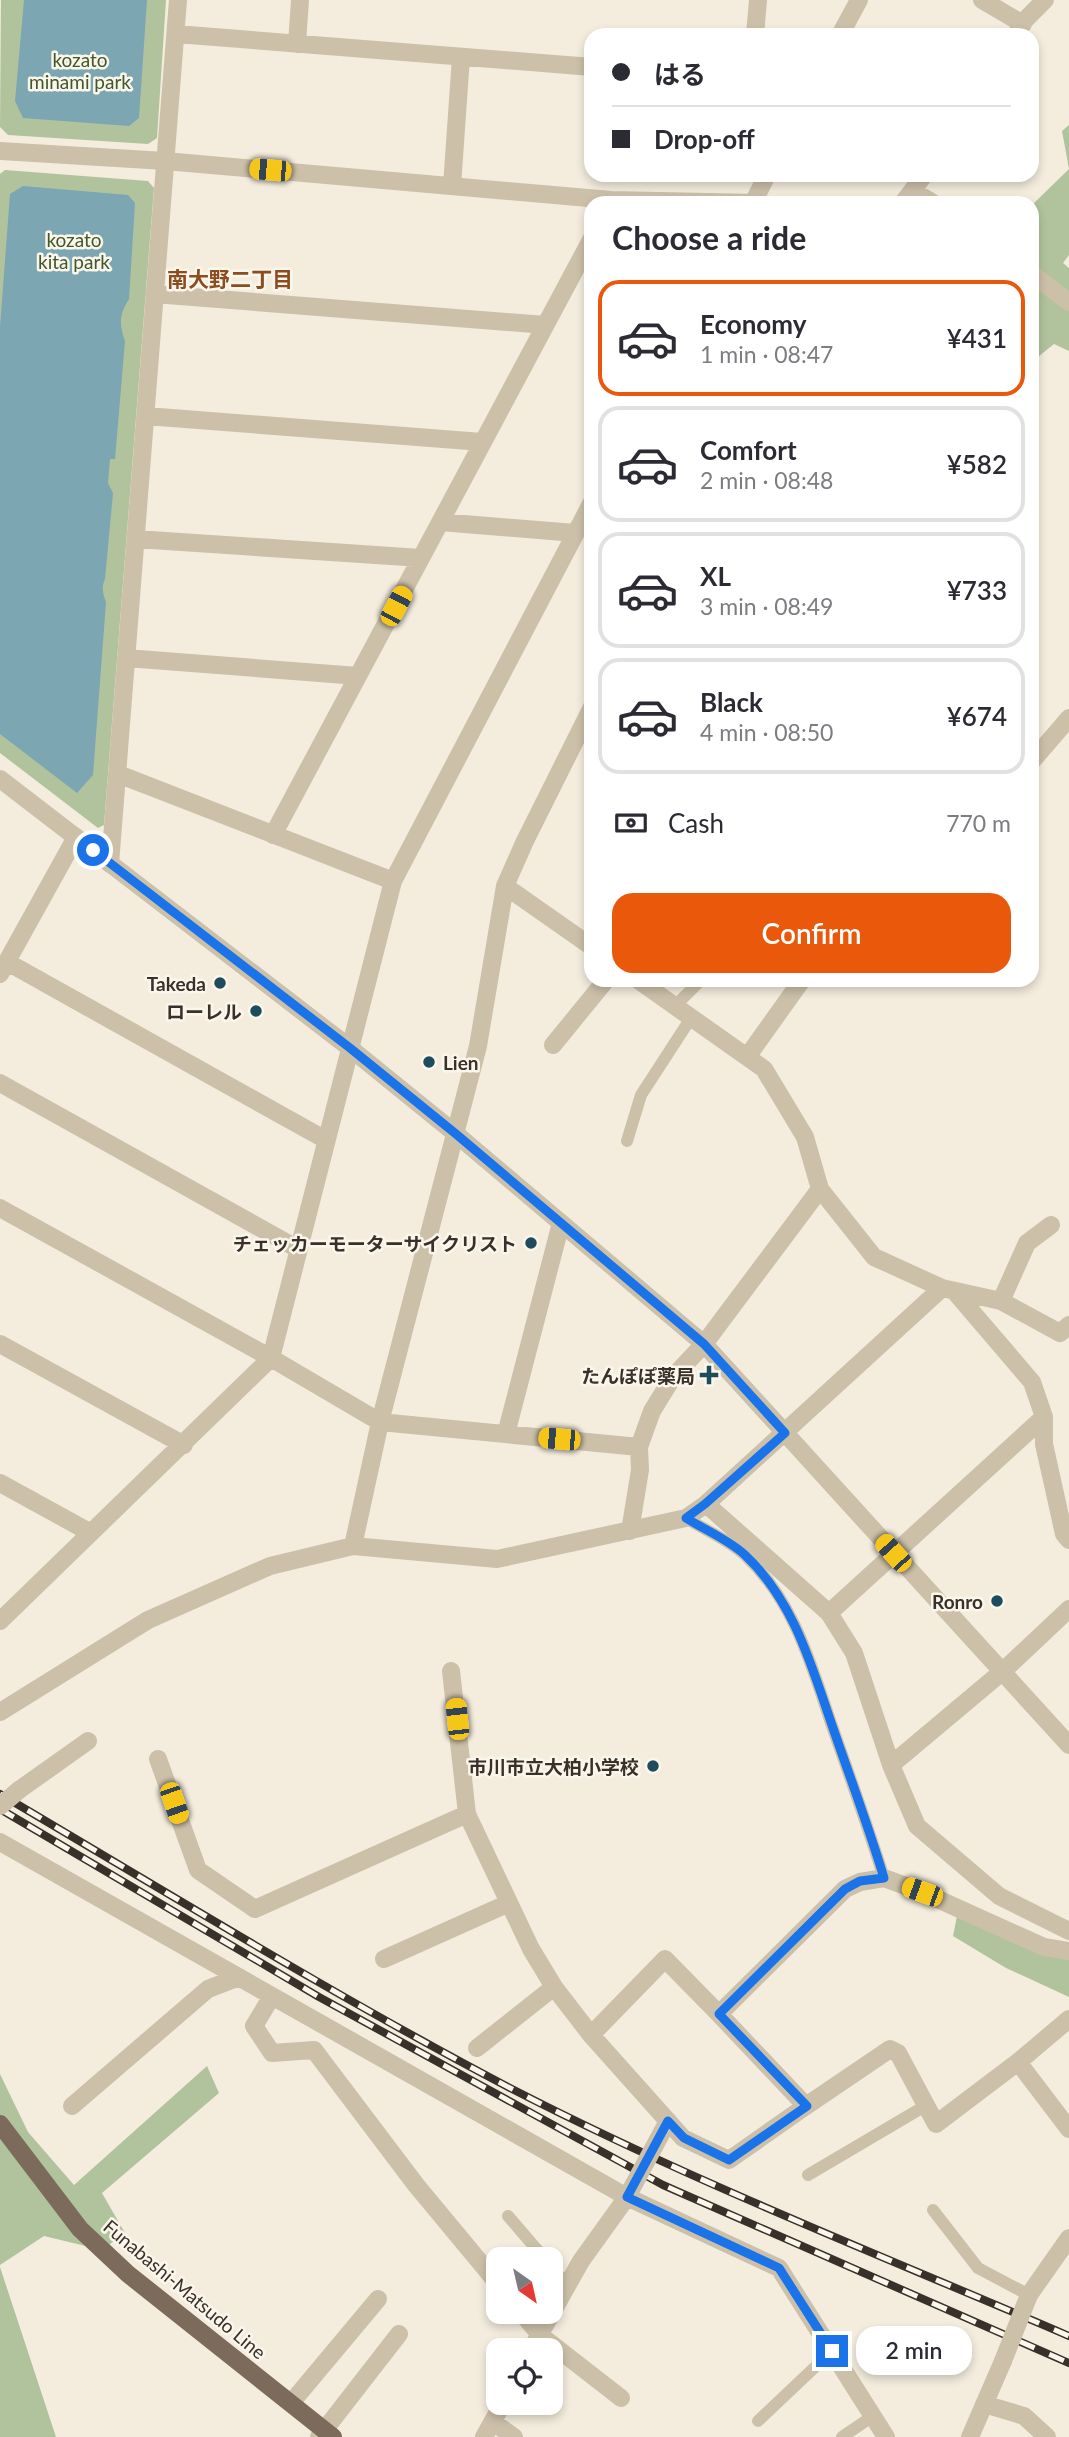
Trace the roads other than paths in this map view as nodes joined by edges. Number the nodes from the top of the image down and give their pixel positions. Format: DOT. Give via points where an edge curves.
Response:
graph roads {
  1 [pos="178,0"];
  2 [pos="300,0"];
  3 [pos="758,0"];
  4 [pos="859,0"];
  5 [pos="982,0"];
  6 [pos="1045,0"];
  7 [pos="756,28"];
  8 [pos="844,28"];
  9 [pos="1018,28"];
  10 [pos="1020,28"];
  11 [pos="176,34"];
  12 [pos="297,44"];
  13 [pos="461,57"];
  14 [pos="584,66"];
  15 [pos="0,150"];
  16 [pos="165,161"];
  17 [pos="452,186"];
  18 [pos="584,199"];
  19 [pos="584,253"];
  20 [pos="1039,279"];
  21 [pos="154,294"];
  22 [pos="1069,302"];
  23 [pos="545,325"];
  24 [pos="146,416"];
  25 [pos="482,442"];
  26 [pos="440,522"];
  27 [pos="583,526"];
  28 [pos="136,539"];
  29 [pos="421,558"];
  30 [pos="126,658"];
  31 [pos="358,676"];
  32 [pos="1069,718"];
  33 [pos="584,724"];
  34 [pos="1039,753"];
  35 [pos="118,774"];
  36 [pos="0,779"];
  37 [pos="273,835"];
  38 [pos="76,837"];
  39 [pos="110,864"];
  40 [pos="393,881"];
  41 [pos="505,886"];
  42 [pos="584,941"];
  43 [pos="3,968"];
  44 [pos="600,987"];
  45 [pos="648,987"];
  46 [pos="694,987"];
  47 [pos="797,987"];
  48 [pos="675,1006"];
  49 [pos="691,1018"];
  50 [pos="553,1045"];
  51 [pos="350,1048"];
  52 [pos="747,1057"];
  53 [pos="0,1083"];
  54 [pos="456,1134"];
  55 [pos="326,1140"];
  56 [pos="627,1142"];
  57 [pos="820,1189"];
  58 [pos="0,1209"];
  59 [pos="561,1223"];
  60 [pos="1052,1225"];
  61 [pos="298,1249"];
  62 [pos="948,1290"];
  63 [pos="1001,1301"];
  64 [pos="1069,1325"];
  65 [pos="0,1344"];
  66 [pos="704,1344"];
  67 [pos="271,1359"];
  68 [pos="1044,1417"];
  69 [pos="380,1422"];
  70 [pos="785,1433"];
  71 [pos="506,1434"];
  72 [pos="184,1445"];
  73 [pos="639,1447"];
  74 [pos="0,1483"];
  75 [pos="705,1504"];
  76 [pos="686,1518"];
  77 [pos="630,1531"];
  78 [pos="91,1533"];
  79 [pos="1069,1540"];
  80 [pos="353,1546"];
  81 [pos="893,1553"];
  82 [pos="1069,1609"];
  83 [pos="829,1614"];
  84 [pos="0,1621"];
  85 [pos="451,1671"];
  86 [pos="1003,1671"];
  87 [pos="0,1712"];
  88 [pos="88,1741"];
  89 [pos="1069,1745"];
  90 [pos="158,1759"];
  91 [pos="891,1765"];
  92 [pos="0,1806"];
  93 [pos="467,1814"];
  94 [pos="0,1842"];
  95 [pos="884,1878"];
  96 [pos="509,1903"];
  97 [pos="1069,1931"];
  98 [pos="1069,1951"];
  99 [pos="384,1959"];
  100 [pos="239,1977"];
  101 [pos="554,1987"];
  102 [pos="272,1996"];
  103 [pos="719,2014"];
  104 [pos="1069,2019"];
  105 [pos="591,2035"];
  106 [pos="477,2048"];
  107 [pos="1018,2062"];
  108 [pos="72,2106"];
  109 [pos="807,2106"];
  110 [pos="925,2106"];
  111 [pos="668,2121"];
  112 [pos="0,2124"];
  113 [pos="1069,2129"];
  114 [pos="808,2175"];
  115 [pos="627,2197"];
  116 [pos="933,2210"];
  117 [pos="508,2216"];
  118 [pos="1069,2238"];
  119 [pos="535,2247"];
  120 [pos="486,2269"];
  121 [pos="564,2281"];
  122 [pos="567,2285"];
  123 [pos="1029,2295"];
  124 [pos="378,2299"];
  125 [pos="399,2334"];
  126 [pos="538,2338"];
  127 [pos="832,2351"];
  128 [pos="563,2360"];
  129 [pos="621,2398"];
  130 [pos="291,2403"];
  131 [pos="984,2404"];
  132 [pos="873,2416"];
  133 [pos="758,2421"];
  134 [pos="489,2430"];
  135 [pos="326,2435"];
  136 [pos="514,2437"];
  137 [pos="842,2437"];
  138 [pos="886,2437"];
  139 [pos="970,2437"];
  140 [pos="1047,2437"];
  1 -- 11 [label="street"];
  2 -- 12 [label="street"];
  3 -- 7 [label="street"];
  4 -- 8 [label="street"];
  5 -- 9 [label="street"];
  6 -- 10 [label="street"];
  11 -- 12 [label="street"];
  11 -- 16 [label="street"];
  12 -- 13 [label="street"];
  13 -- 14 [label="street"];
  13 -- 17 [label="street"];
  15 -- 16 [label="street"];
  16 -- 17 [label="street"];
  16 -- 21 [label="street"];
  17 -- 18 [label="street"];
  19 -- 23 [label="street"];
  20 -- 22 [label="street"];
  21 -- 23 [label="street"];
  21 -- 24 [label="street"];
  23 -- 25 [label="street"];
  24 -- 25 [label="street"];
  24 -- 28 [label="street"];
  25 -- 26 [label="street"];
  26 -- 27 [label="street"];
  26 -- 29 [label="street"];
  27 -- 40 [label="street"];
  28 -- 29 [label="street"];
  28 -- 30 [label="street"];
  29 -- 31 [label="street"];
  30 -- 31 [label="street"];
  30 -- 35 [label="street"];
  31 -- 37 [label="street"];
  32 -- 34 [label="street"];
  33 -- 41 [label="street"];
  35 -- 37 [label="street"];
  35 -- 39 [label="street"];
  36 -- 38 [label="street"];
  37 -- 40 [label="street"];
  38 -- 39 [label="street"];
  38 -- 43 [label="street"];
  39 -- 51 [label="street"];
  40 -- 51 [label="street"];
  41 -- 42 [label="street"];
  41 -- 54 [label="street" via="478,1046"];
  43 -- 55 [label="street"];
  44 -- 50 [label="street"];
  45 -- 48 [label="street"];
  46 -- 48 [label="lane"];
  47 -- 52 [label="street"];
  48 -- 49 [label="street"];
  49 -- 52 [label="street"];
  49 -- 56 [label="lane" via="641,1095"];
  51 -- 54 [label="street"];
  51 -- 55 [label="street"];
  52 -- 57 [label="street" via="764,1069 805,1137"];
  53 -- 61 [label="street"];
  54 -- 59 [label="street"];
  54 -- 69 [label="street"];
  55 -- 61 [label="street"];
  57 -- 62 [label="street" via="874,1257"];
  57 -- 66 [label="street"];
  58 -- 67 [label="street"];
  59 -- 66 [label="street"];
  59 -- 71 [label="street"];
  60 -- 63 [label="street" via="1027,1243"];
  61 -- 67 [label="street"];
  62 -- 63 [label="street"];
  62 -- 68 [label="street" via="1032,1382"];
  62 -- 70 [label="street"];
  63 -- 64 [label="street" via="1060,1333"];
  65 -- 72 [label="street"];
  66 -- 70 [label="street"];
  66 -- 73 [label="street" via="673,1377 652,1411"];
  67 -- 69 [label="street"];
  67 -- 72 [label="street"];
  68 -- 79 [label="street" via="1044,1444"];
  68 -- 81 [label="street"];
  69 -- 71 [label="street"];
  69 -- 80 [label="street"];
  70 -- 75 [label="street"];
  70 -- 81 [label="street"];
  71 -- 73 [label="street"];
  72 -- 78 [label="street"];
  73 -- 77 [label="street"];
  74 -- 78 [label="street"];
  75 -- 76 [label="street"];
  75 -- 83 [label="street"];
  76 -- 77 [label="street"];
  76 -- 95 [label="lane" via="743,1553 787,1607 804,1643"];
  77 -- 80 [label="street" via="497,1559"];
  78 -- 84 [label="street"];
  80 -- 87 [label="street" via="270,1566 148,1620"];
  81 -- 83 [label="street"];
  81 -- 86 [label="street"];
  82 -- 86 [label="street"];
  83 -- 91 [label="street" via="853,1653"];
  85 -- 93 [label="street"];
  86 -- 89 [label="street"];
  86 -- 91 [label="street"];
  88 -- 92 [label="street, bridge"];
  90 -- 93 [label="street" via="198,1870 255,1909"];
  91 -- 97 [label="street" via="916,1826 999,1896"];
  93 -- 96 [label="street"];
  94 -- 100 [label="street"];
  95 -- 98 [label="street" via="1044,1947"];
  95 -- 103 [label="street" via="860,1881 845,1889"];
  96 -- 99 [label="street"];
  96 -- 101 [label="street"];
  100 -- 102 [label="street"];
  100 -- 108 [label="street" via="208,1989"];
  101 -- 105 [label="street"];
  101 -- 106 [label="street"];
  102 -- 115 [label="street"];
  102 -- 120 [label="street" via="254,2026 272,2053 314,2050"];
  103 -- 105 [label="street" via="665,1959"];
  103 -- 109 [label="street"];
  104 -- 107 [label="street"];
  105 -- 111 [label="street"];
  107 -- 110 [label="street" via="936,2124"];
  107 -- 113 [label="street"];
  109 -- 110 [label="street" via="890,2049 898,2053"];
  109 -- 111 [label="street" via="729,2160 684,2138"];
  110 -- 114 [label="lane"];
  111 -- 115 [label="street, bridge"];
  112 -- 130 [label="main road, Funabashi-Matsudo Line" via="80,2229 128,2274"];
  115 -- 122 [label="street"];
  115 -- 127 [label="street" via="779,2268"];
  116 -- 123 [label="lane" via="978,2268"];
  117 -- 119 [label="lane"];
  118 -- 123 [label="street"];
  121 -- 122 [label="lane"];
  122 -- 126 [label="street"];
  123 -- 131 [label="street, bridge"];
  124 -- 130 [label="street"];
  125 -- 135 [label="street"];
  127 -- 132 [label="street"];
  127 -- 133 [label="lane"];
  128 -- 129 [label="street"];
  130 -- 135 [label="main road, Funabashi-Matsudo Line"];
  131 -- 139 [label="street"];
  131 -- 140 [label="street" via="1024,2416"];
  132 -- 137 [label="lane"];
  132 -- 138 [label="street"];
  134 -- 136 [label="street"];
}
